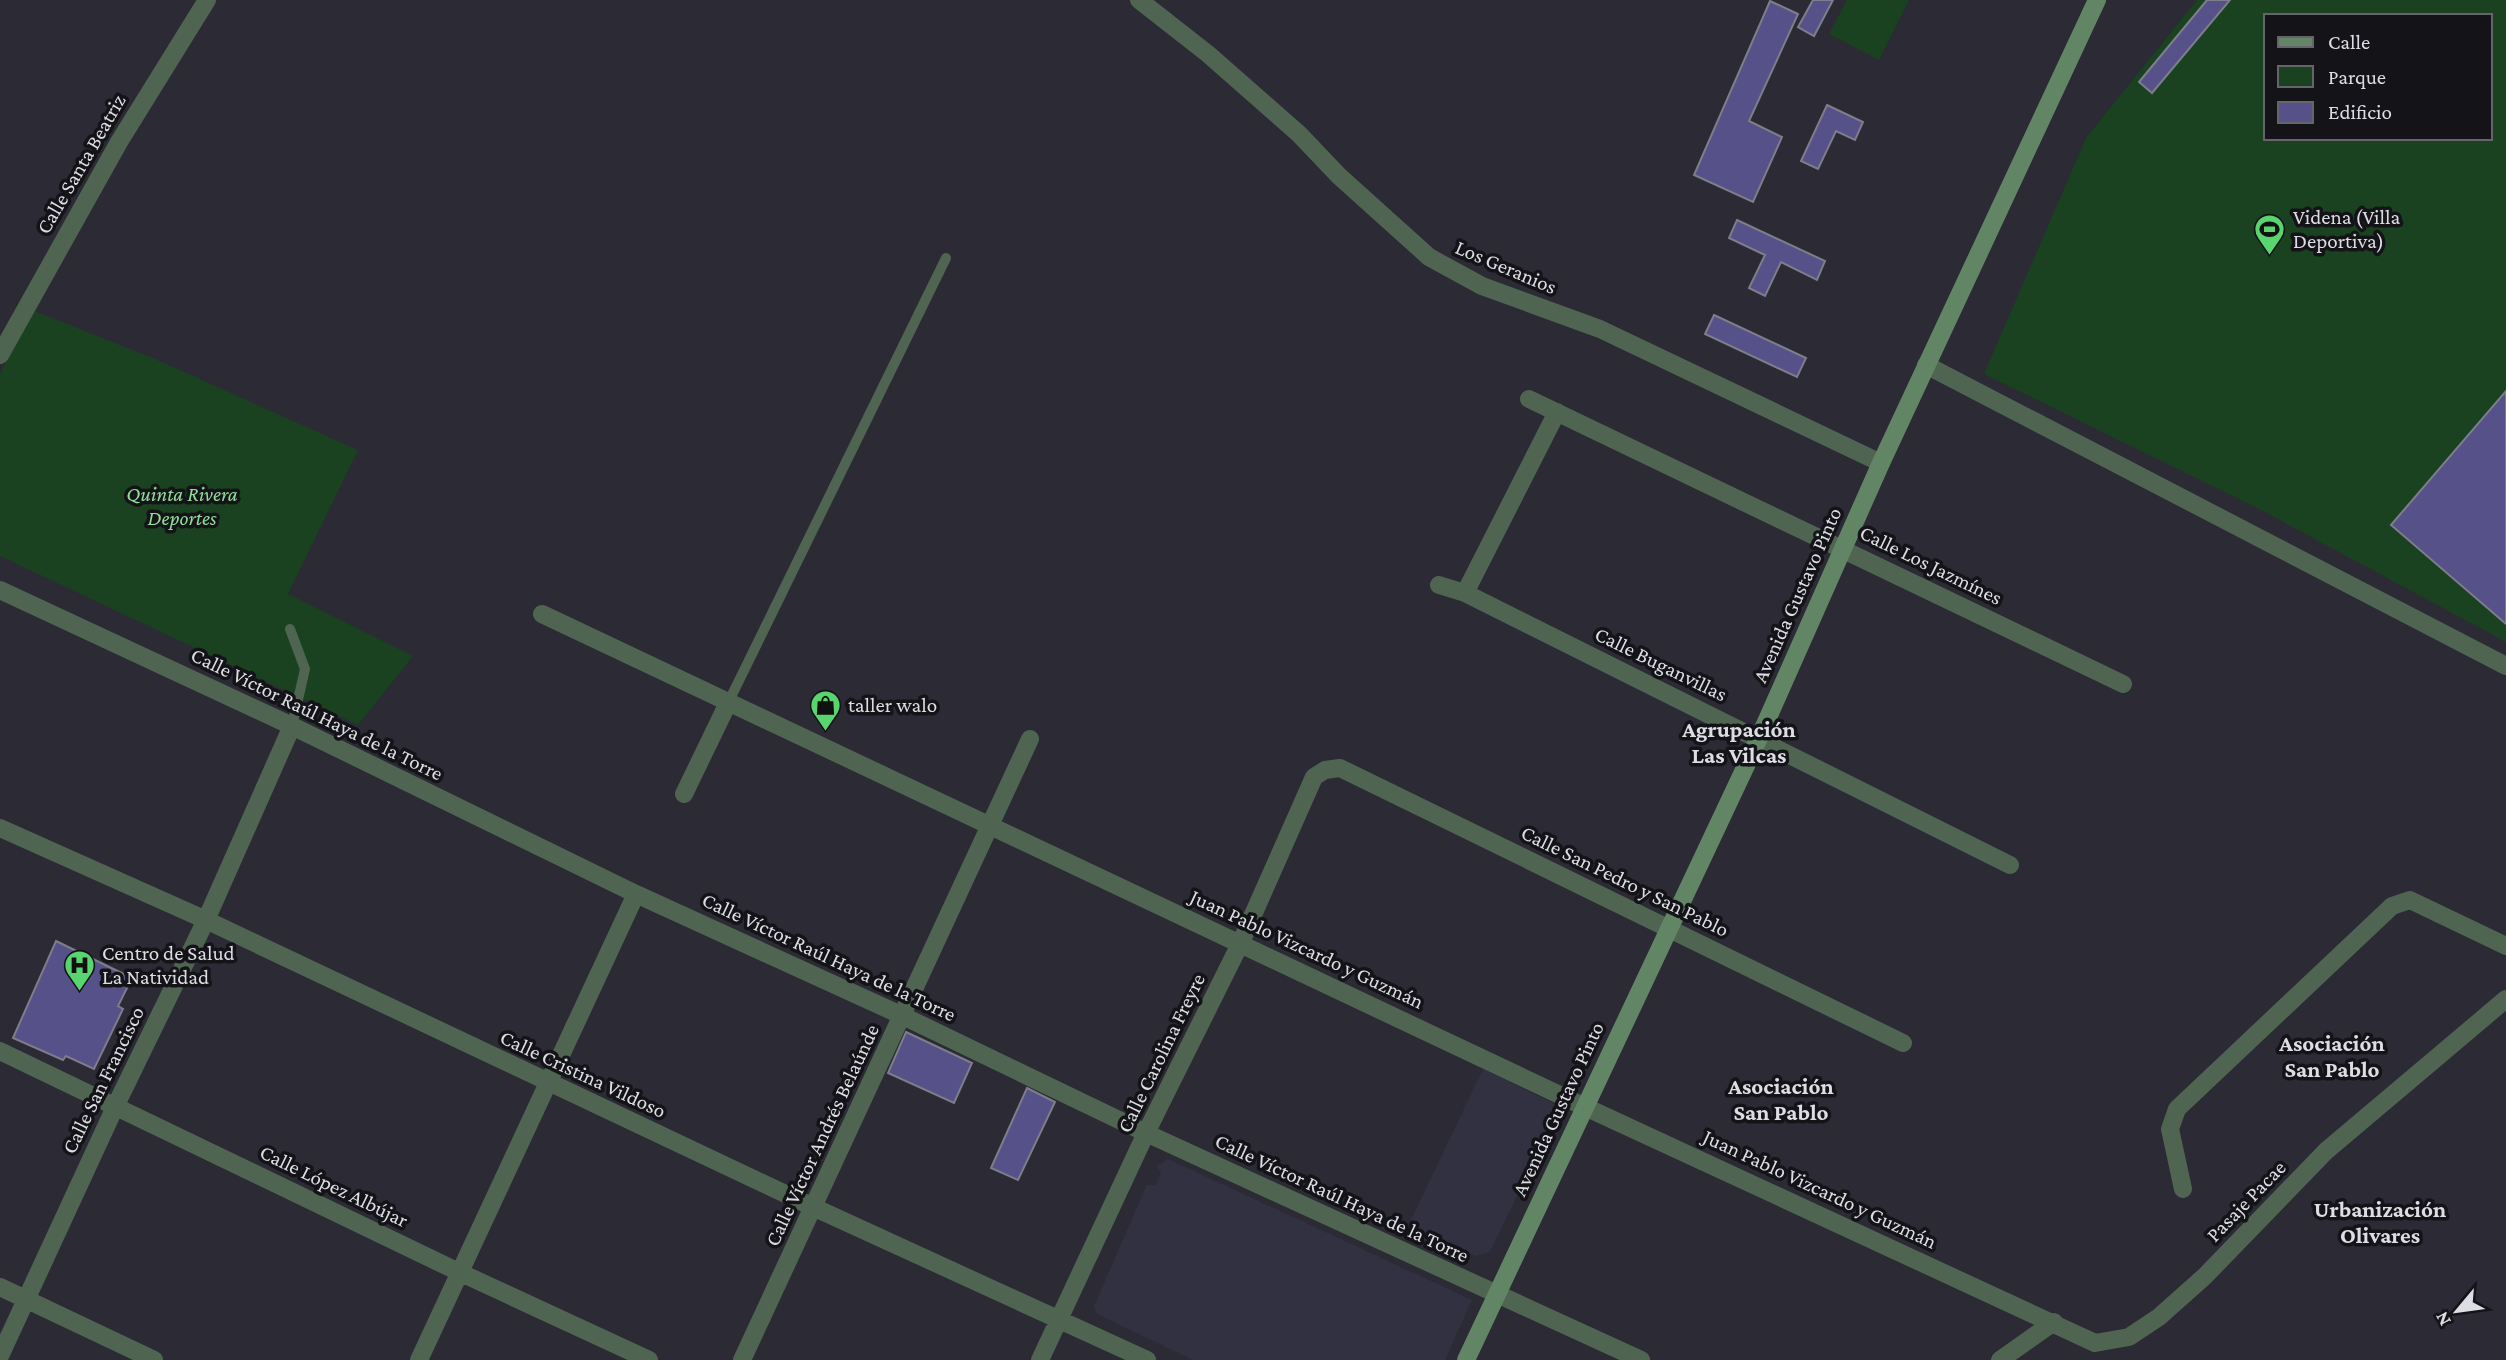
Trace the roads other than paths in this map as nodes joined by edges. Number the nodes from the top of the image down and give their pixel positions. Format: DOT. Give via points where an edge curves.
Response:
graph roads {
  1 [pos="207,0"];
  2 [pos="1139,0"];
  3 [pos="2097,0"];
  4 [pos="946,258"];
  5 [pos="0,355"];
  6 [pos="1926,365"];
  7 [pos="1530,399"];
  8 [pos="1557,412"];
  9 [pos="1881,463"];
  10 [pos="1843,548"];
  11 [pos="1439,585"];
  12 [pos="0,590"];
  13 [pos="1465,593"];
  14 [pos="542,614"];
  15 [pos="290,629"];
  16 [pos="2506,666"];
  17 [pos="2123,684"];
  18 [pos="729,701"];
  19 [pos="292,726"];
  20 [pos="1759,738"];
  21 [pos="1031,739"];
  22 [pos="1325,770"];
  23 [pos="684,794"];
  24 [pos="992,824"];
  25 [pos="0,828"];
  26 [pos="2010,865"];
  27 [pos="636,894"];
  28 [pos="206,920"];
  29 [pos="1670,927"];
  30 [pos="1241,942"];
  31 [pos="2506,946"];
  32 [pos="2506,999"];
  33 [pos="904,1016"];
  34 [pos="1903,1043"];
  35 [pos="0,1051"];
  36 [pos="548,1082"];
  37 [pos="116,1105"];
  38 [pos="1583,1106"];
  39 [pos="1146,1133"];
  40 [pos="2183,1189"];
  41 [pos="813,1208"];
  42 [pos="461,1273"];
  43 [pos="0,1287"];
  44 [pos="1496,1294"];
  45 [pos="25,1299"];
  46 [pos="1059,1318"];
  47 [pos="2054,1322"];
  48 [pos="0,1356"];
  49 [pos="154,1360"];
  50 [pos="419,1360"];
  51 [pos="649,1360"];
  52 [pos="742,1360"];
  53 [pos="1040,1360"];
  54 [pos="1147,1360"];
  55 [pos="1466,1360"];
  56 [pos="1641,1360"];
  57 [pos="2000,1360"];
  1 -- 5 [label="street, Calle Santa Beatriz" via="119,142"];
  2 -- 9 [label="street, Los Geranios" via="1289,125 1429,257 1482,286 1600,329"];
  3 -- 6 [label="main road, Avenida Gustavo Pinto"];
  4 -- 18 [label="lane"];
  6 -- 9 [label="main road, Avenida Gustavo Pinto"];
  6 -- 16 [label="street"];
  7 -- 8 [label="street, Calle Los Jazmínes"];
  8 -- 10 [label="street, Calle Los Jazmínes"];
  8 -- 13 [label="street"];
  9 -- 10 [label="main road, Avenida Gustavo Pinto"];
  10 -- 17 [label="street, Calle Los Jazmínes"];
  10 -- 20 [label="main road, Avenida Gustavo Pinto"];
  11 -- 13 [label="street, Calle Buganvillas"];
  12 -- 19 [label="street, Calle Víctor Raúl Haya de la Torre"];
  13 -- 20 [label="street, Calle Buganvillas"];
  14 -- 18 [label="street, Juan Pablo Vizcardo y Guzmán"];
  15 -- 19 [label="lane, Calle San Francisco" via="305,668"];
  18 -- 23 [label="street"];
  18 -- 24 [label="street, Juan Pablo Vizcardo y Guzmán"];
  19 -- 27 [label="street, Calle Víctor Raúl Haya de la Torre"];
  19 -- 28 [label="street, Calle San Francisco"];
  20 -- 26 [label="street, Calle Buganvillas"];
  20 -- 29 [label="main road, Avenida Gustavo Pinto"];
  21 -- 24 [label="street, Calle Víctor Andrés Belaúnde"];
  22 -- 29 [label="street, Calle San Pedro y San Pablo" via="1340,768"];
  22 -- 30 [label="street, Calle Carolina Freyre" via="1314,777"];
  24 -- 30 [label="street, Juan Pablo Vizcardo y Guzmán"];
  24 -- 33 [label="street, Calle Víctor Andrés Belaúnde"];
  25 -- 28 [label="street, Calle Cristina Vildoso"];
  27 -- 33 [label="street, Calle Víctor Raúl Haya de la Torre"];
  27 -- 36 [label="street"];
  28 -- 36 [label="street, Calle Cristina Vildoso"];
  28 -- 37 [label="street, Calle San Francisco"];
  29 -- 34 [label="street, Calle San Pedro y San Pablo"];
  29 -- 38 [label="main road, Avenida Gustavo Pinto"];
  30 -- 38 [label="street, Juan Pablo Vizcardo y Guzmán"];
  30 -- 39 [label="street, Calle Carolina Freyre"];
  31 -- 40 [label="street" via="2410,900 2392,906 2177,1109 2170,1129"];
  32 -- 47 [label="street, Pasaje Pacae" via="2326,1151 2205,1276 2158,1317 2129,1337 2095,1343"];
  33 -- 39 [label="street, Calle Víctor Raúl Haya de la Torre"];
  33 -- 41 [label="street, Calle Víctor Andrés Belaúnde"];
  35 -- 37 [label="street, Calle López Albújar"];
  36 -- 41 [label="street, Calle Cristina Vildoso"];
  36 -- 42 [label="street"];
  37 -- 42 [label="street, Calle López Albújar"];
  37 -- 45 [label="street, Calle San Francisco"];
  38 -- 44 [label="main road, Avenida Gustavo Pinto"];
  38 -- 47 [label="street, Juan Pablo Vizcardo y Guzmán"];
  39 -- 44 [label="street, Calle Víctor Raúl Haya de la Torre"];
  39 -- 46 [label="street, Calle Carolina Freyre"];
  41 -- 46 [label="street, Calle Cristina Vildoso"];
  41 -- 52 [label="street, Calle Víctor Andrés Belaúnde"];
  42 -- 50 [label="street"];
  42 -- 51 [label="street, Calle López Albújar"];
  43 -- 45 [label="street"];
  44 -- 55 [label="main road, Avenida Gustavo Pinto"];
  44 -- 56 [label="street, Calle Víctor Raúl Haya de la Torre"];
  45 -- 48 [label="street, Calle San Francisco"];
  45 -- 49 [label="street"];
  46 -- 53 [label="street, Calle Carolina Freyre"];
  46 -- 54 [label="street, Calle Cristina Vildoso"];
  47 -- 57 [label="street"];
}
